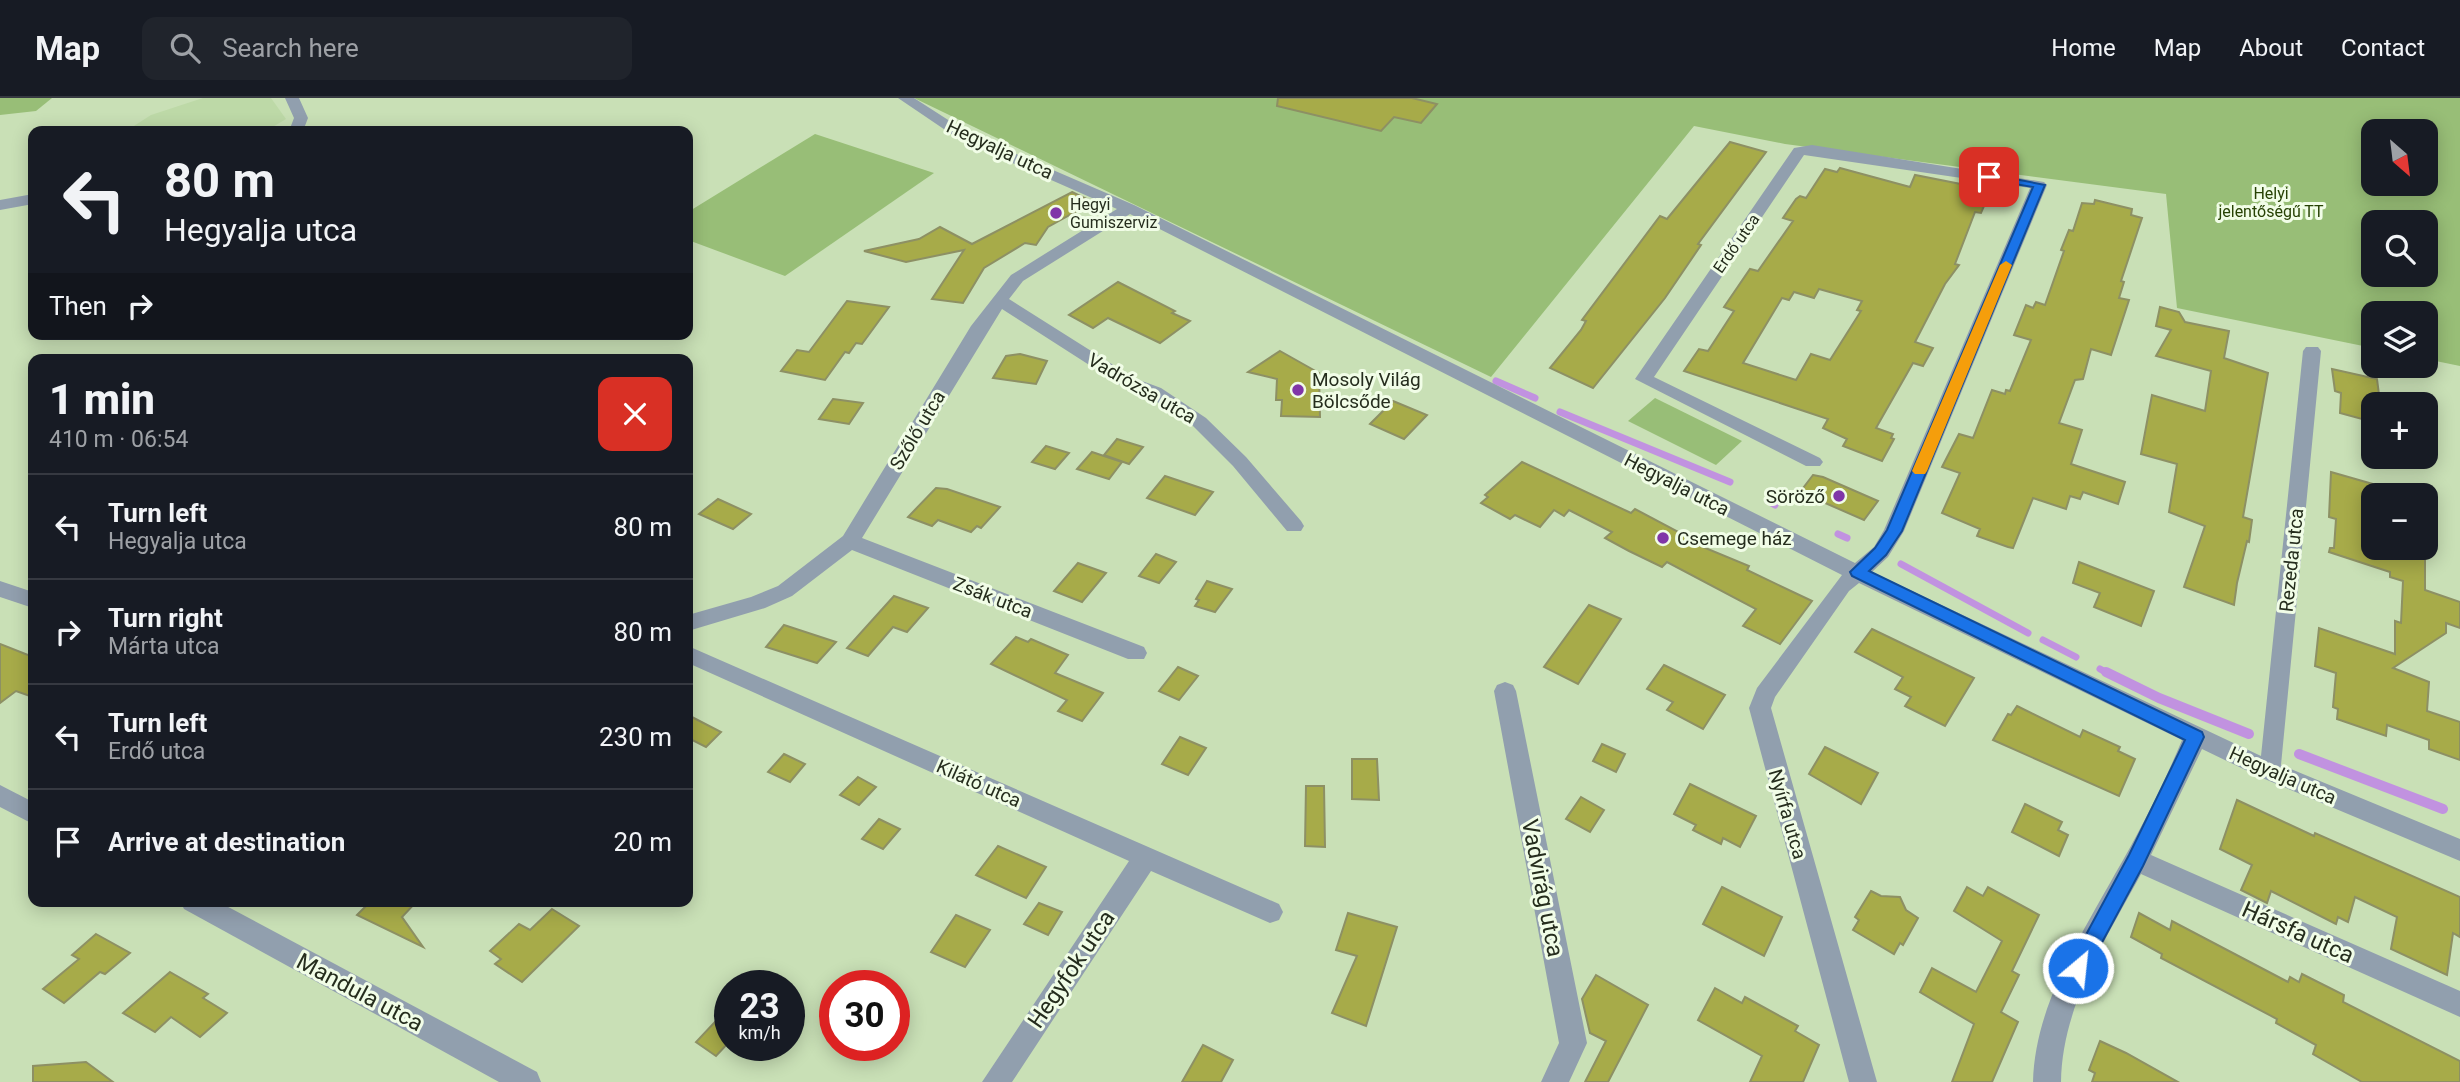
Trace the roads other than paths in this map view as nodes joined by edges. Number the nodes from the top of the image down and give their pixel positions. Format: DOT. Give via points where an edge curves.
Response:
graph roads {
  1 [pos="292,98"];
  2 [pos="905,98"];
  3 [pos="298,126"];
  4 [pos="28,200"];
  5 [pos="0,205"];
  6 [pos="1129,208"];
  7 [pos="1001,301"];
  8 [pos="2312,351"];
  9 [pos="1814,462"];
  10 [pos="1294,526"];
  11 [pos="850,541"];
  12 [pos="1857,572"];
  13 [pos="0,589"];
  14 [pos="28,598"];
  15 [pos="693,622"];
  16 [pos="1136,653"];
  17 [pos="693,656"];
  18 [pos="1506,691"];
  19 [pos="2195,737"];
  20 [pos="2268,770"];
  21 [pos="0,795"];
  22 [pos="28,811"];
  23 [pos="2460,850"];
  24 [pos="1146,857"];
  25 [pos="2136,860"];
  26 [pos="204,907"];
  27 [pos="1270,912"];
  28 [pos="2460,1004"];
  29 [pos="527,1082"];
  30 [pos="996,1082"];
  31 [pos="1555,1082"];
  32 [pos="1863,1082"];
  33 [pos="2047,1082"];
  1 -- 3 [label="street" via="301,118"];
  2 -- 6 [label="street, Hegyalja utca" via="965,136"];
  4 -- 5 [label="street"];
  6 -- 7 [label="street, Szőlő utca" via="1017,278"];
  6 -- 12 [label="street, Hegyalja utca"];
  7 -- 10 [label="street, Vadrózsa utca" via="1128,382 1147,387 1207,425"];
  7 -- 11 [label="street, Szőlő utca" via="980,326"];
  8 -- 20 [label="street, Rezeda utca"];
  9 -- 12 [label="street, Erdő utca" via="1643,379 1799,151 1812,149 2039,185 1894,531 1881,552"];
  11 -- 15 [label="street, Szőlő utca" via="785,591"];
  11 -- 16 [label="street, Zsák utca"];
  12 -- 19 [label="street, Hegyalja utca"];
  12 -- 32 [label="street, Nyírfa utca" via="1842,586 1765,694 1760,708"];
  13 -- 14 [label="street"];
  17 -- 24 [label="street, Kilátó utca"];
  18 -- 31 [label="street, Vadvirág utca" via="1573,1043"];
  19 -- 20 [label="street, Hegyalja utca"];
  19 -- 25 [label="street"];
  20 -- 23 [label="street, Hegyalja utca"];
  21 -- 22 [label="street"];
  24 -- 27 [label="street, Kilátó utca"];
  24 -- 30 [label="street, Hegyfok utca"];
  25 -- 28 [label="street, Hársfa utca"];
  25 -- 33 [label="street" via="2078,968 2049,1045"];
  26 -- 29 [label="street, Mandula utca"];
}
